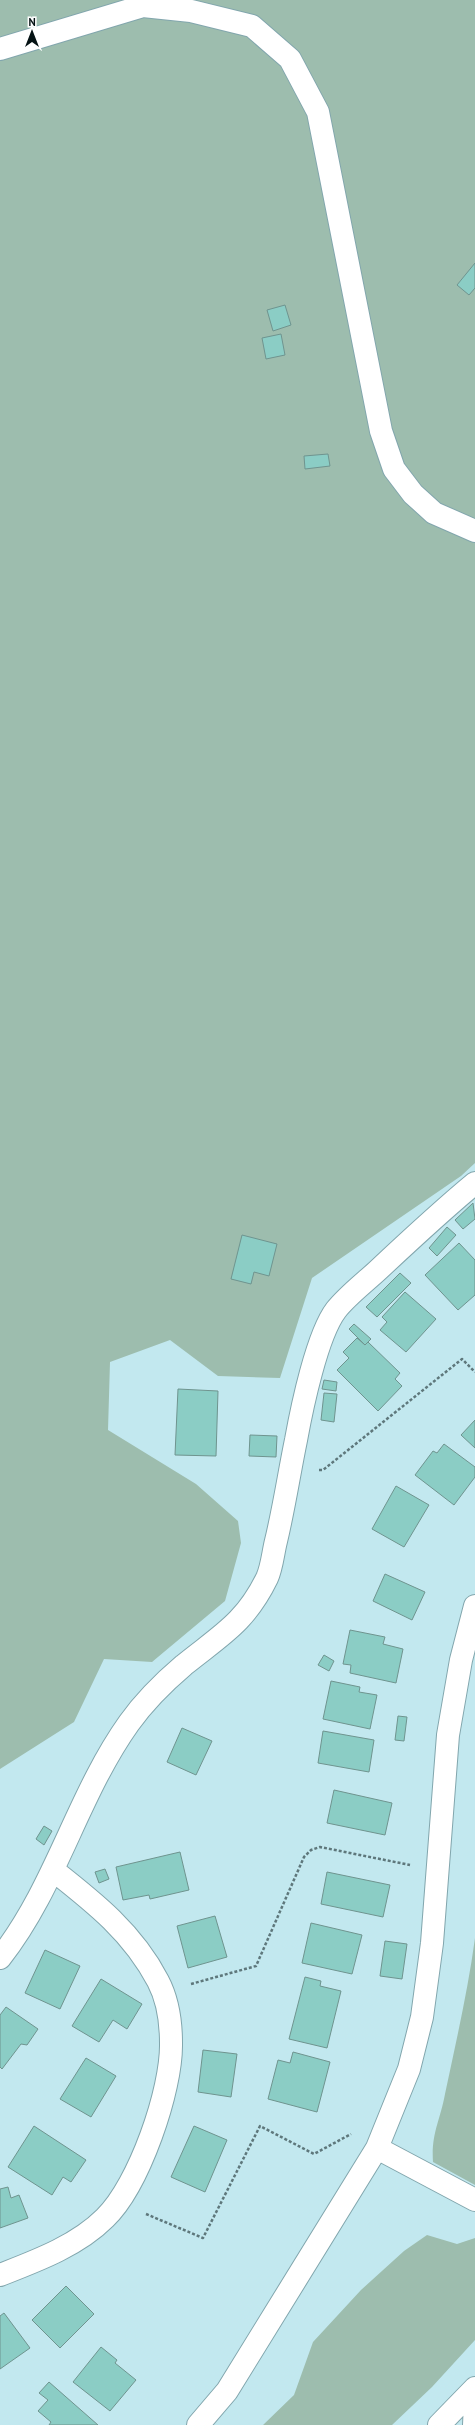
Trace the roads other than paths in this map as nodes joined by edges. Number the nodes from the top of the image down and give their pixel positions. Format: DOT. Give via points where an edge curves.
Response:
graph roads {
  1 [pos="0,49"];
  2 [pos="475,531"];
  3 [pos="475,1183"];
  4 [pos="475,1606"];
  5 [pos="54,1870"];
  6 [pos="0,1958"];
  7 [pos="380,2140"];
  8 [pos="475,2200"];
  9 [pos="0,2275"];
  10 [pos="475,2388"];
  11 [pos="475,2402"];
  12 [pos="198,2425"];
  13 [pos="439,2425"];
  14 [pos="474,2425"];
  1 -- 2 [label="street" via="143,6 191,10 252,26 290,59 318,112 381,431 394,469 413,494 434,513"];
  3 -- 5 [label="street" via="431,1220 336,1310 325,1330 315,1363 268,1576 249,1610 227,1634 183,1666 146,1701 128,1725 97,1777"];
  4 -- 7 [label="street" via="461,1660 448,1735 432,1943 422,2017 409,2069"];
  5 -- 6 [label="street"];
  5 -- 9 [label="street" via="108,1914 136,1946 158,1982 169,2012 171,2044 166,2086 131,2184 106,2218 77,2241"];
  7 -- 8 [label="street"];
  7 -- 12 [label="street" via="227,2391"];
  10 -- 13 [label="street"];
  11 -- 14 [label="street"];
}
